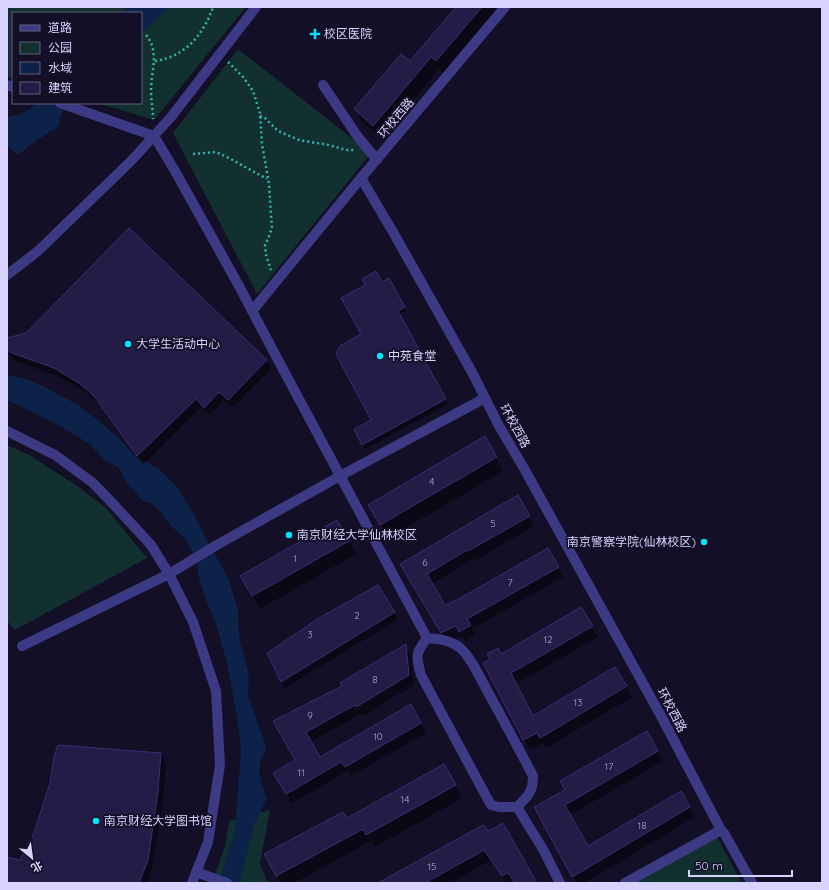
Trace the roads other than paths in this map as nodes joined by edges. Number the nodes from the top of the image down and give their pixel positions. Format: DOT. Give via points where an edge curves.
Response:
graph roads {
  1 [pos="256,7"];
  2 [pos="504,7"];
  3 [pos="323,85"];
  4 [pos="63,104"];
  5 [pos="154,136"];
  6 [pos="377,160"];
  7 [pos="361,178"];
  8 [pos="7,275"];
  9 [pos="252,311"];
  10 [pos="485,398"];
  11 [pos="7,431"];
  12 [pos="340,476"];
  13 [pos="169,574"];
  14 [pos="427,638"];
  15 [pos="22,646"];
  16 [pos="518,807"];
  17 [pos="721,830"];
  18 [pos="196,872"];
  19 [pos="192,883"];
  20 [pos="227,883"];
  21 [pos="560,883"];
  22 [pos="625,883"];
  23 [pos="752,883"];
  1 -- 5 [label="street"];
  2 -- 6 [label="street, 环校西路"];
  3 -- 6 [label="street"];
  4 -- 5 [label="street"];
  5 -- 8 [label="street" via="38,251"];
  5 -- 9 [label="street"];
  6 -- 7 [label="street, 环校西路"];
  7 -- 9 [label="street"];
  7 -- 10 [label="street, 环校西路"];
  9 -- 12 [label="street"];
  10 -- 12 [label="street"];
  10 -- 17 [label="street, 环校西路"];
  11 -- 13 [label="street" via="55,455 93,483 151,545"];
  12 -- 13 [label="street"];
  12 -- 14 [label="street"];
  13 -- 15 [label="street"];
  13 -- 18 [label="street" via="193,622 216,691 220,765 208,842"];
  14 -- 16 [label="street" via="417,658 421,675 486,796 491,805 499,808"];
  14 -- 16 [label="street" via="449,641 460,648 500,714 533,776 533,787"];
  16 -- 21 [label="street"];
  17 -- 22 [label="street"];
  17 -- 23 [label="street, 环校西路"];
  18 -- 19 [label="street"];
  18 -- 20 [label="street"];
}
